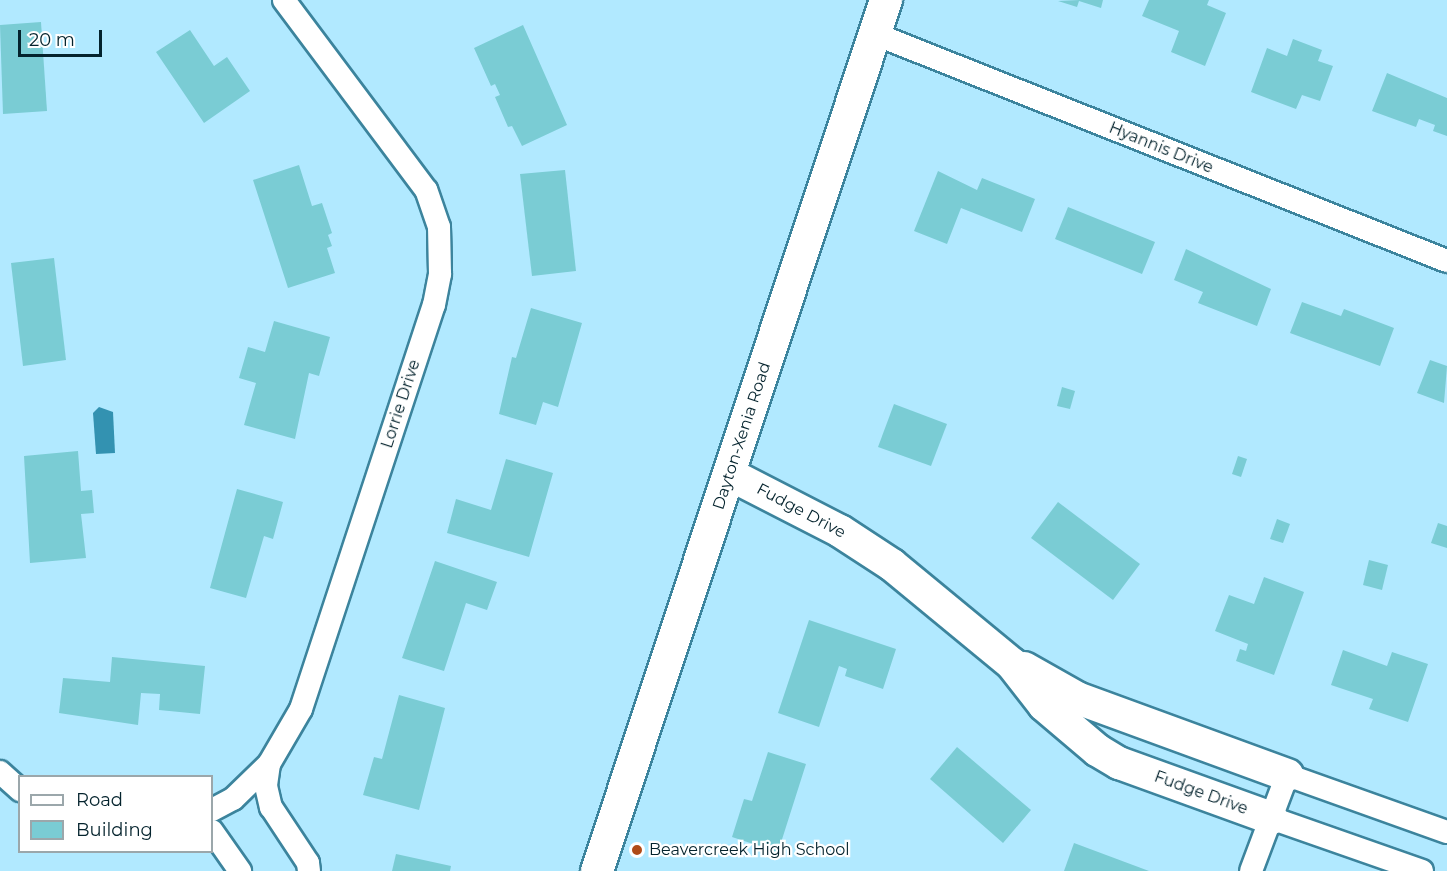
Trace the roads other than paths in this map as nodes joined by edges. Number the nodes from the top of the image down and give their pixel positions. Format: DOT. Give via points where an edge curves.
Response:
graph roads {
  1 [pos="284,0"];
  2 [pos="886,0"];
  3 [pos="875,34"];
  4 [pos="1447,261"];
  5 [pos="729,474"];
  6 [pos="1012,664"];
  7 [pos="269,764"];
  8 [pos="0,772"];
  9 [pos="1287,775"];
  10 [pos="18,788"];
  11 [pos="213,809"];
  12 [pos="1271,818"];
  13 [pos="213,832"];
  14 [pos="1447,832"];
  15 [pos="240,871"];
  16 [pos="309,871"];
  17 [pos="597,871"];
  18 [pos="1251,871"];
  19 [pos="1422,871"];
  1 -- 7 [label="street, Lorrie Drive" via="415,172 433,207 441,261 434,305 301,709"];
  2 -- 3 [label="street, Dayton-Xenia Road"];
  3 -- 4 [label="street, Hyannis Drive"];
  3 -- 5 [label="street, Dayton-Xenia Road"];
  5 -- 6 [label="street, Fudge Drive" via="840,531 892,565"];
  5 -- 17 [label="street, Dayton-Xenia Road"];
  6 -- 9 [label="street, Fudge Drive" via="1077,698"];
  6 -- 12 [label="street, Fudge Drive" via="1044,705 1096,750 1119,763"];
  7 -- 11 [label="street, Lorrie Drive" via="233,799"];
  7 -- 16 [label="street" via="266,786 271,807 308,863"];
  8 -- 10 [label="street"];
  9 -- 12 [label="street"];
  9 -- 14 [label="street, Fudge Drive"];
  12 -- 18 [label="street"];
  12 -- 19 [label="street, Fudge Drive"];
  13 -- 15 [label="street"];
}
